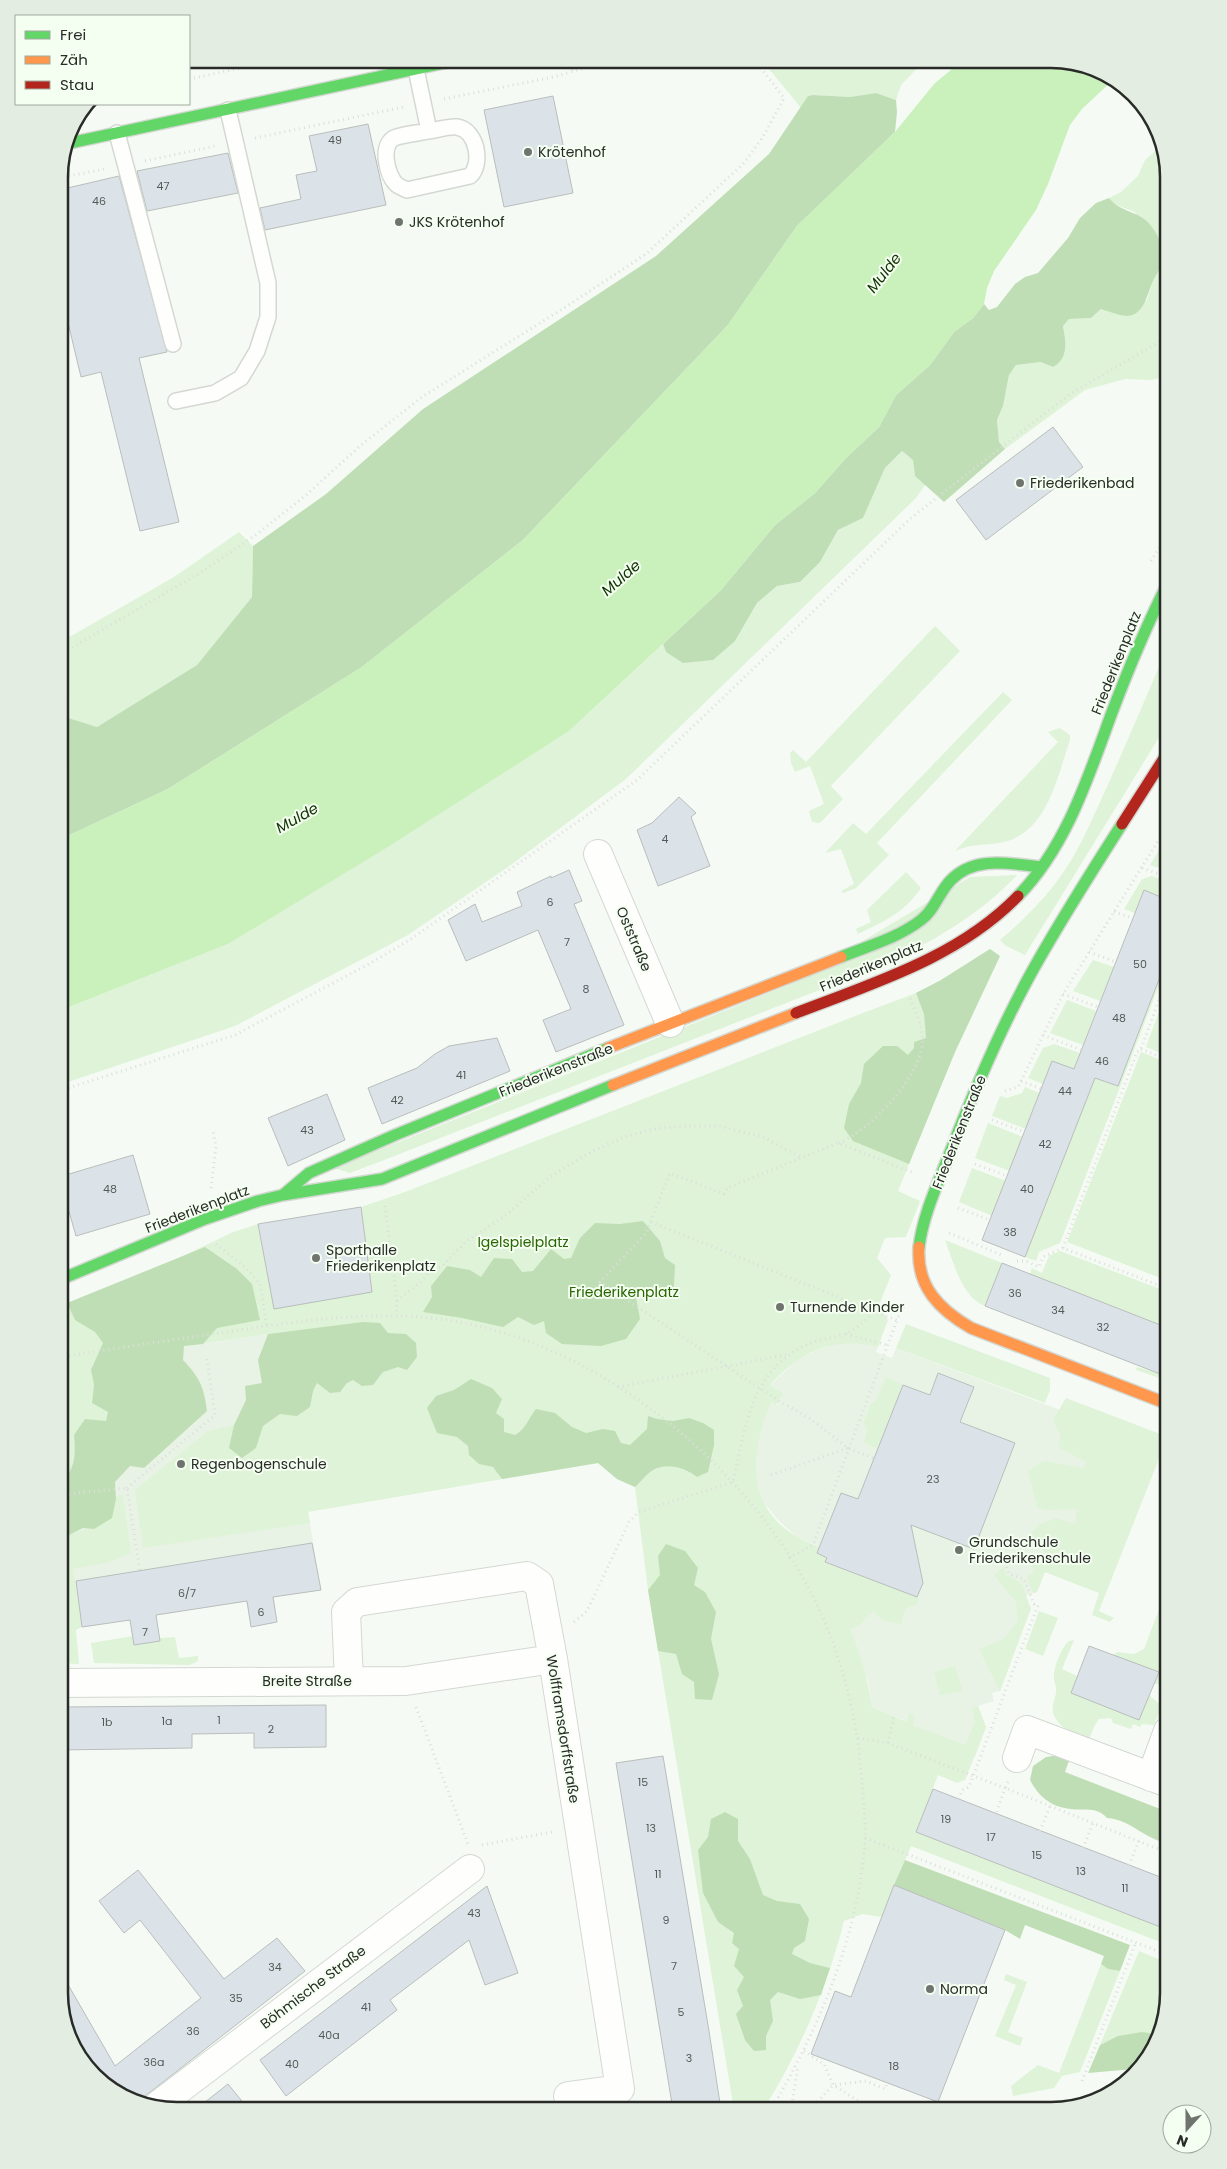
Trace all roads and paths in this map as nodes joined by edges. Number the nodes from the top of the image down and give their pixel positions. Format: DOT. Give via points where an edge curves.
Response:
graph roads {
  1 [pos="241,68"];
  2 [pos="421,68"];
  3 [pos="573,68"];
  4 [pos="579,68"];
  5 [pos="761,68"];
  6 [pos="416,69"];
  7 [pos="571,70"];
  8 [pos="190,79"];
  9 [pos="423,103"];
  10 [pos="228,110"];
  11 [pos="429,131"];
  12 [pos="117,133"];
  13 [pos="73,142"];
  14 [pos="1160,342"];
  15 [pos="174,344"];
  16 [pos="176,401"];
  17 [pos="1160,615"];
  18 [pos="68,650"];
  19 [pos="1160,765"];
  20 [pos="1160,839"];
  21 [pos="598,854"];
  22 [pos="1042,867"];
  23 [pos="1142,868"];
  24 [pos="1160,874"];
  25 [pos="1114,912"];
  26 [pos="1133,918"];
  27 [pos="1089,952"];
  28 [pos="1116,962"];
  29 [pos="898,973"];
  30 [pos="1063,994"];
  31 [pos="1160,998"];
  32 [pos="1098,1007"];
  33 [pos="670,1023"];
  34 [pos="1043,1035"];
  35 [pos="1141,1049"];
  36 [pos="1081,1050"];
  37 [pos="1160,1057"];
  38 [pos="979,1080"];
  39 [pos="1021,1081"];
  40 [pos="68,1088"];
  41 [pos="1041,1088"];
  42 [pos="967,1111"];
  43 [pos="213,1130"];
  44 [pos="1024,1132"];
  45 [pos="838,1143"];
  46 [pos="949,1154"];
  47 [pos="801,1158"];
  48 [pos="1007,1176"];
  49 [pos="382,1179"];
  50 [pos="938,1183"];
  51 [pos="283,1195"];
  52 [pos="933,1199"];
  53 [pos="205,1219"];
  54 [pos="990,1220"];
  55 [pos="651,1222"];
  56 [pos="925,1224"];
  57 [pos="1063,1248"];
  58 [pos="1004,1256"];
  59 [pos="1017,1261"];
  60 [pos="68,1276"];
  61 [pos="1160,1286"];
  62 [pos="930,1292"];
  63 [pos="397,1301"];
  64 [pos="875,1312"];
  65 [pos="396,1315"];
  66 [pos="897,1320"];
  67 [pos="267,1326"];
  68 [pos="846,1334"];
  69 [pos="886,1344"];
  70 [pos="791,1354"];
  71 [pos="68,1357"];
  72 [pos="208,1359"];
  73 [pos="727,1366"];
  74 [pos="618,1387"];
  75 [pos="759,1388"];
  76 [pos="1160,1401"];
  77 [pos="848,1448"];
  78 [pos="874,1458"];
  79 [pos="771,1475"];
  80 [pos="733,1482"];
  81 [pos="127,1488"];
  82 [pos="68,1494"];
  83 [pos="984,1555"];
  84 [pos="789,1558"];
  85 [pos="140,1571"];
  86 [pos="551,1646"];
  87 [pos="350,1681"];
  88 [pos="406,1681"];
  89 [pos="68,1683"];
  90 [pos="894,1716"];
  91 [pos="858,1738"];
  92 [pos="888,1743"];
  93 [pos="1017,1758"];
  94 [pos="973,1776"];
  95 [pos="1160,1780"];
  96 [pos="1006,1788"];
  97 [pos="959,1799"];
  98 [pos="1050,1806"];
  99 [pos="996,1814"];
  100 [pos="1093,1823"];
  101 [pos="578,1828"];
  102 [pos="1040,1831"];
  103 [pos="865,1838"];
  104 [pos="1139,1841"];
  105 [pos="1083,1848"];
  106 [pos="1160,1850"];
  107 [pos="469,1858"];
  108 [pos="1129,1865"];
  109 [pos="1136,1942"];
  110 [pos="1160,1951"];
  111 [pos="804,2051"];
  112 [pos="799,2063"];
  113 [pos="894,2066"];
  114 [pos="1082,2081"];
  115 [pos="833,2085"];
  116 [pos="568,2096"];
  117 [pos="164,2100"];
  118 [pos="777,2102"];
  119 [pos="794,2102"];
  120 [pos="818,2102"];
  121 [pos="860,2102"];
  1 -- 8 [label="path"];
  2 -- 6 [label="main road"];
  3 -- 7 [label="path"];
  4 -- 7 [label="path"];
  5 -- 18 [label="path" via="784,98 764,137 744,163 646,254 422,397 264,529 200,573"];
  6 -- 9 [label="lane"];
  6 -- 10 [label="main road"];
  7 -- 9 [label="path" via="553,77"];
  9 -- 11 [label="lane"];
  10 -- 12 [label="main road"];
  10 -- 16 [label="lane" via="268,283 268,317 257,350 241,378 215,393"];
  11 -- 11 [label="lane" via="394,138 387,144 392,179 406,190 470,176 475,171 473,137 468,131 457,127"];
  12 -- 13 [label="main road"];
  12 -- 15 [label="lane"];
  14 -- 40 [label="path" via="1070,394 912,517 637,780 411,939 235,1035"];
  17 -- 22 [label="main road, Friederikenplatz" via="1074,811"];
  19 -- 38 [label="main road, Friederikenstraße" via="1034,969"];
  20 -- 23 [label="path"];
  21 -- 33 [label="street, Oststraße"];
  22 -- 29 [label="main road, Friederikenplatz" via="1024,890 984,925"];
  22 -- 33 [label="main road, Friederikenstraße" via="989,862 968,869 951,880 930,911 909,929"];
  23 -- 24 [label="path"];
  23 -- 25 [label="path"];
  25 -- 26 [label="path"];
  25 -- 27 [label="path"];
  27 -- 28 [label="path"];
  27 -- 30 [label="path"];
  29 -- 45 [label="path" via="922,1030 922,1048 905,1081 884,1110 852,1137"];
  29 -- 49 [label="main road, Friederikenplatz"];
  30 -- 32 [label="path"];
  30 -- 34 [label="path"];
  31 -- 35 [label="path"];
  33 -- 51 [label="main road, Friederikenstraße" via="378,1142 309,1173"];
  34 -- 36 [label="path"];
  34 -- 39 [label="path"];
  35 -- 37 [label="path"];
  35 -- 57 [label="path" via="1137,1052"];
  38 -- 39 [label="path" via="1004,1091 1018,1087"];
  38 -- 42 [label="main road, Friederikenstraße"];
  39 -- 41 [label="path"];
  42 -- 44 [label="path"];
  42 -- 46 [label="main road, Friederikenstraße"];
  43 -- 53 [label="path" via="216,1147 214,1171"];
  45 -- 47 [label="path"];
  45 -- 50 [label="path"];
  46 -- 48 [label="path"];
  46 -- 50 [label="main road, Friederikenstraße"];
  47 -- 55 [label="path" via="727,1188 724,1194 670,1173"];
  47 -- 63 [label="path" via="762,1137 720,1126 662,1128 628,1136 593,1151 550,1176 505,1216 468,1240 441,1267 433,1268"];
  49 -- 51 [label="main road, Friederikenplatz"];
  49 -- 63 [label="path"];
  50 -- 52 [label="main road, Friederikenstraße"];
  51 -- 53 [label="main road, Friederikenplatz"];
  52 -- 54 [label="path"];
  52 -- 56 [label="main road, Friederikenstraße"];
  53 -- 60 [label="main road, Friederikenplatz"];
  53 -- 67 [label="path" via="209,1238 246,1268 260,1284"];
  55 -- 64 [label="path"];
  55 -- 73 [label="path" via="646,1233 600,1282"];
  56 -- 58 [label="path"];
  56 -- 62 [label="main road, Friederikenstraße" via="919,1249 922,1271"];
  57 -- 59 [label="path" via="1043,1257 1039,1266"];
  57 -- 61 [label="path"];
  62 -- 66 [label="path" via="907,1301"];
  62 -- 76 [label="main road, Friederikenstraße" via="941,1309 970,1328"];
  63 -- 65 [label="path"];
  64 -- 66 [label="path"];
  64 -- 68 [label="path"];
  65 -- 67 [label="path"];
  65 -- 74 [label="path" via="447,1320 502,1333 569,1359"];
  66 -- 69 [label="path"];
  67 -- 71 [label="path"];
  68 -- 69 [label="path"];
  68 -- 70 [label="path" via="810,1344"];
  69 -- 77 [label="path"];
  70 -- 73 [label="path"];
  70 -- 75 [label="path" via="774,1367"];
  72 -- 81 [label="path" via="215,1415"];
  73 -- 74 [label="path"];
  73 -- 75 [label="path"];
  74 -- 80 [label="path" via="666,1421"];
  75 -- 77 [label="path" via="811,1419"];
  75 -- 80 [label="path" via="750,1408"];
  77 -- 78 [label="path"];
  77 -- 79 [label="path"];
  77 -- 84 [label="path" via="814,1545"];
  80 -- 84 [label="path"];
  80 -- 86 [label="path" via="639,1512 629,1522 587,1610"];
  81 -- 82 [label="path"];
  81 -- 85 [label="path"];
  83 -- 94 [label="path" via="1006,1564 1009,1574 1024,1579 1034,1604 1038,1605"];
  84 -- 91 [label="path" via="803,1579 839,1660"];
  86 -- 87 [label="street, Wolfframsdorffstraße" via="539,1584 527,1576 357,1602 346,1612"];
  86 -- 88 [label="street, Breite Straße"];
  86 -- 101 [label="street, Wolfframsdorffstraße"];
  87 -- 88 [label="street, Breite Straße"];
  87 -- 89 [label="street, Breite Straße"];
  88 -- 107 [label="path"];
  90 -- 92 [label="path"];
  91 -- 92 [label="path"];
  91 -- 103 [label="path"];
  92 -- 94 [label="path"];
  93 -- 95 [label="street" via="1027,1730"];
  93 -- 96 [label="path"];
  94 -- 96 [label="path"];
  94 -- 97 [label="path"];
  96 -- 98 [label="path"];
  96 -- 99 [label="path"];
  98 -- 100 [label="path"];
  98 -- 102 [label="path"];
  100 -- 104 [label="path"];
  100 -- 105 [label="path"];
  101 -- 107 [label="path"];
  101 -- 116 [label="street, Wolfframsdorffstraße" via="620,2089"];
  103 -- 109 [label="path"];
  103 -- 111 [label="path" via="844,1947"];
  104 -- 106 [label="path"];
  104 -- 108 [label="path"];
  107 -- 117 [label="street, Böhmische Straße"];
  109 -- 110 [label="path"];
  109 -- 114 [label="path"];
  111 -- 112 [label="path"];
  111 -- 115 [label="path" via="824,2064"];
  112 -- 118 [label="path"];
  112 -- 119 [label="path"];
  113 -- 115 [label="path" via="885,2089 866,2081"];
  115 -- 120 [label="path"];
  115 -- 121 [label="path"];
}
